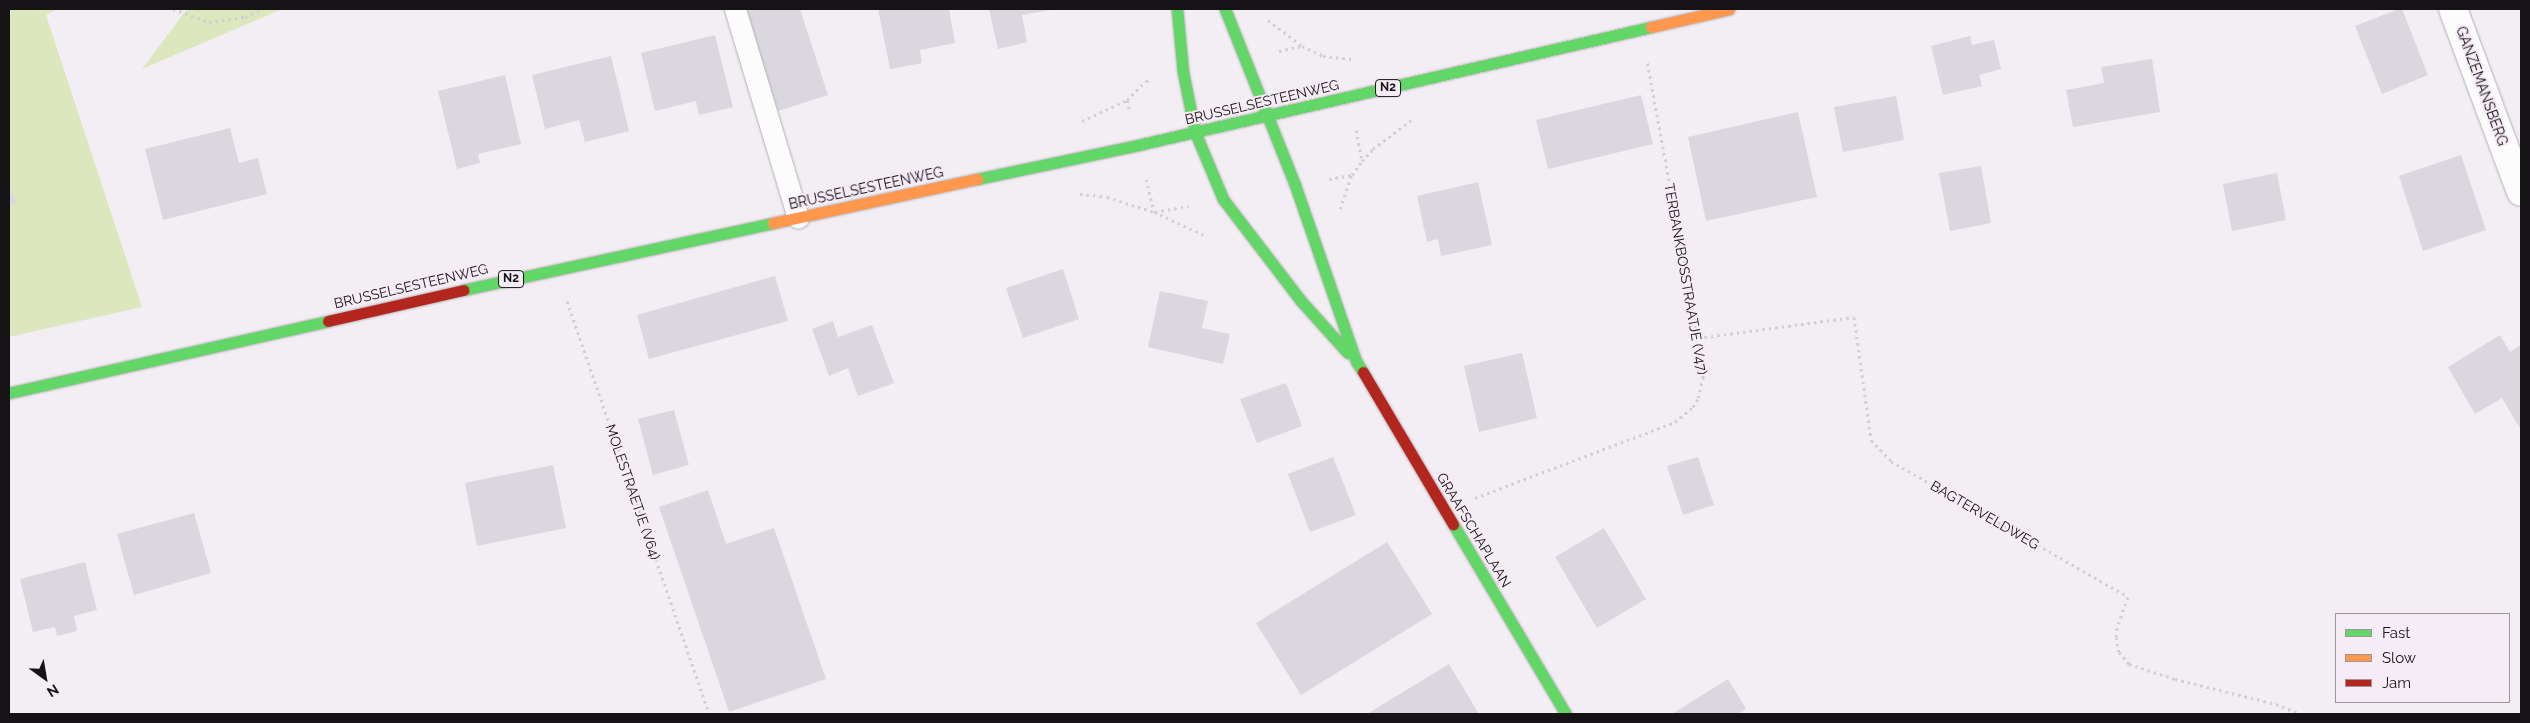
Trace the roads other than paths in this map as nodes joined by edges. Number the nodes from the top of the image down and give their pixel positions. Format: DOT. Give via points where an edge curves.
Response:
graph roads {
  1 [pos="735,9"];
  2 [pos="1177,9"];
  3 [pos="1225,9"];
  4 [pos="1729,9"];
  5 [pos="2453,9"];
  6 [pos="1268,115"];
  7 [pos="1195,132"];
  8 [pos="2521,192"];
  9 [pos="798,218"];
  10 [pos="1356,361"];
  11 [pos="9,393"];
  12 [pos="1566,714"];
  1 -- 9 [label="lane"];
  2 -- 7 [label="main road, GRAAFSCHAPLAAN" via="1183,72"];
  3 -- 6 [label="main road, GRAAFSCHAPLAAN"];
  4 -- 6 [label="main road, BRUSSELSESTEENWEG / N2"];
  5 -- 8 [label="street, GANZEMANSBERG"];
  6 -- 7 [label="main road, BRUSSELSESTEENWEG / N2"];
  6 -- 10 [label="main road, GRAAFSCHAPLAAN"];
  7 -- 9 [label="main road, BRUSSELSESTEENWEG / N2"];
  7 -- 10 [label="main road, GRAAFSCHAPLAAN" via="1223,199 1301,301"];
  9 -- 11 [label="main road, BRUSSELSESTEENWEG / N2" via="556,269"];
  10 -- 12 [label="main road, GRAAFSCHAPLAAN"];
}
